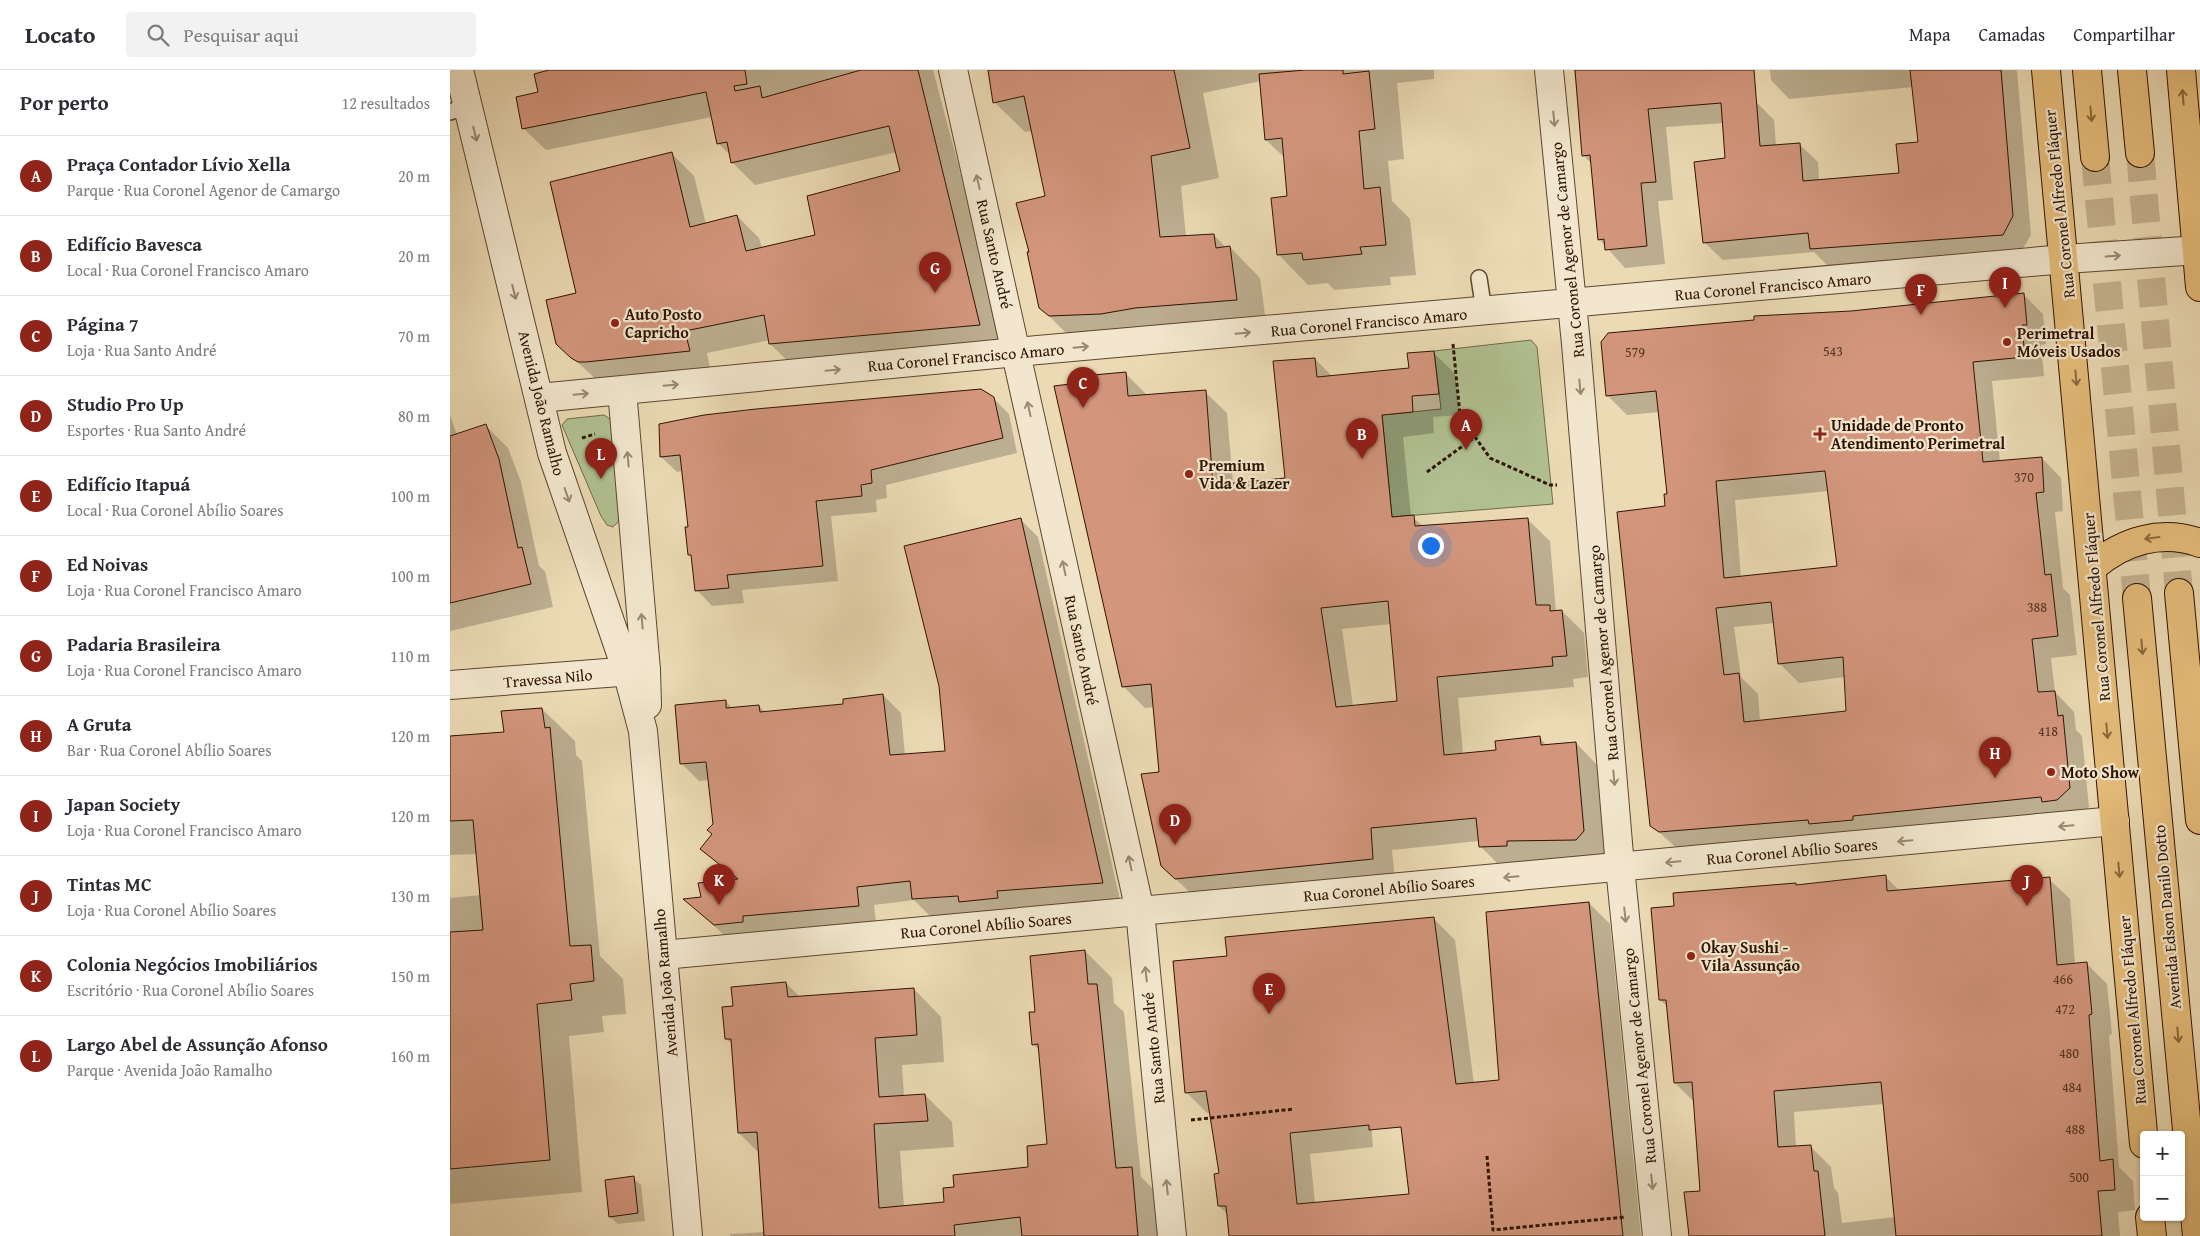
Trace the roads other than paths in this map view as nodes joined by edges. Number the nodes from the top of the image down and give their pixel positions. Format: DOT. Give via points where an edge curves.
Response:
graph roads {
  1 [pos="459,70"];
  2 [pos="953,70"];
  3 [pos="1549,70"];
  4 [pos="2046,70"];
  5 [pos="2087,70"];
  6 [pos="2132,70"];
  7 [pos="2181,70"];
  8 [pos="459,109"];
  9 [pos="2140,153"];
  10 [pos="2095,158"];
  11 [pos="2198,250"];
  12 [pos="2065,259"];
  13 [pos="1479,278"];
  14 [pos="2200,287"];
  15 [pos="1572,304"];
  16 [pos="1484,312"];
  17 [pos="1017,352"];
  18 [pos="622,390"];
  19 [pos="539,398"];
  20 [pos="2200,543"];
  21 [pos="2092,568"];
  22 [pos="2179,593"];
  23 [pos="2137,598"];
  24 [pos="637,670"];
  25 [pos="450,685"];
  26 [pos="2200,820"];
  27 [pos="2115,821"];
  28 [pos="1620,867"];
  29 [pos="1140,911"];
  30 [pos="663,955"];
  31 [pos="2143,1131"];
  32 [pos="2150,1221"];
  33 [pos="1656,1225"];
  34 [pos="688,1236"];
  35 [pos="1172,1236"];
  36 [pos="2152,1236"];
  37 [pos="2197,1236"];
  1 -- 8 [label="street, Avenida João Ramalho"];
  17 -- 2 [label="street, Rua Santo André, one-way"];
  3 -- 15 [label="street, Rua Coronel Agenor de Camargo, one-way"];
  4 -- 12 [label="main road, Rua Coronel Alfredo Fláquer"];
  5 -- 10 [label="main road, one-way"];
  6 -- 9 [label="main road"];
  11 -- 7 [label="main road, one-way"];
  8 -- 19 [label="street, Avenida João Ramalho, one-way"];
  12 -- 11 [label="street, Rua Coronel Francisco Amaro, one-way"];
  11 -- 14 [label="main road"];
  12 -- 15 [label="street, Rua Coronel Francisco Amaro"];
  12 -- 21 [label="main road, Rua Coronel Alfredo Fláquer, one-way"];
  13 -- 16 [label="lane"];
  15 -- 16 [label="street, Rua Coronel Francisco Amaro"];
  15 -- 28 [label="street, Rua Coronel Agenor de Camargo, one-way"];
  17 -- 16 [label="street, Rua Coronel Francisco Amaro, one-way"];
  18 -- 17 [label="street, Rua Coronel Francisco Amaro, one-way"];
  29 -- 17 [label="street, Rua Santo André, one-way"];
  19 -- 18 [label="street, Rua Coronel Francisco Amaro, one-way"];
  24 -- 18 [label="street, Avenida João Ramalho, one-way"];
  19 -- 24 [label="street, Avenida João Ramalho, one-way" via="552,453"];
  20 -- 21 [label="main road, one-way" via="2173,537 2138,540 2121,547"];
  21 -- 27 [label="main road, Rua Coronel Alfredo Fláquer, one-way"];
  22 -- 26 [label="main road"];
  23 -- 37 [label="main road, Avenida Edson Danilo Dotto, one-way"];
  24 -- 25 [label="street, Travessa Nilo"];
  24 -- 30 [label="street, Avenida João Ramalho" via="647,709 643,731"];
  27 -- 28 [label="street, Rua Coronel Abílio Soares, one-way"];
  27 -- 31 [label="main road, Rua Coronel Alfredo Fláquer, one-way"];
  28 -- 29 [label="street, Rua Coronel Abílio Soares, one-way"];
  28 -- 33 [label="street, Rua Coronel Agenor de Camargo, one-way"];
  29 -- 30 [label="street, Rua Coronel Abílio Soares"];
  35 -- 29 [label="street, Rua Santo André, one-way"];
  30 -- 34 [label="street, Avenida João Ramalho"];
  32 -- 36 [label="main road"];
}
